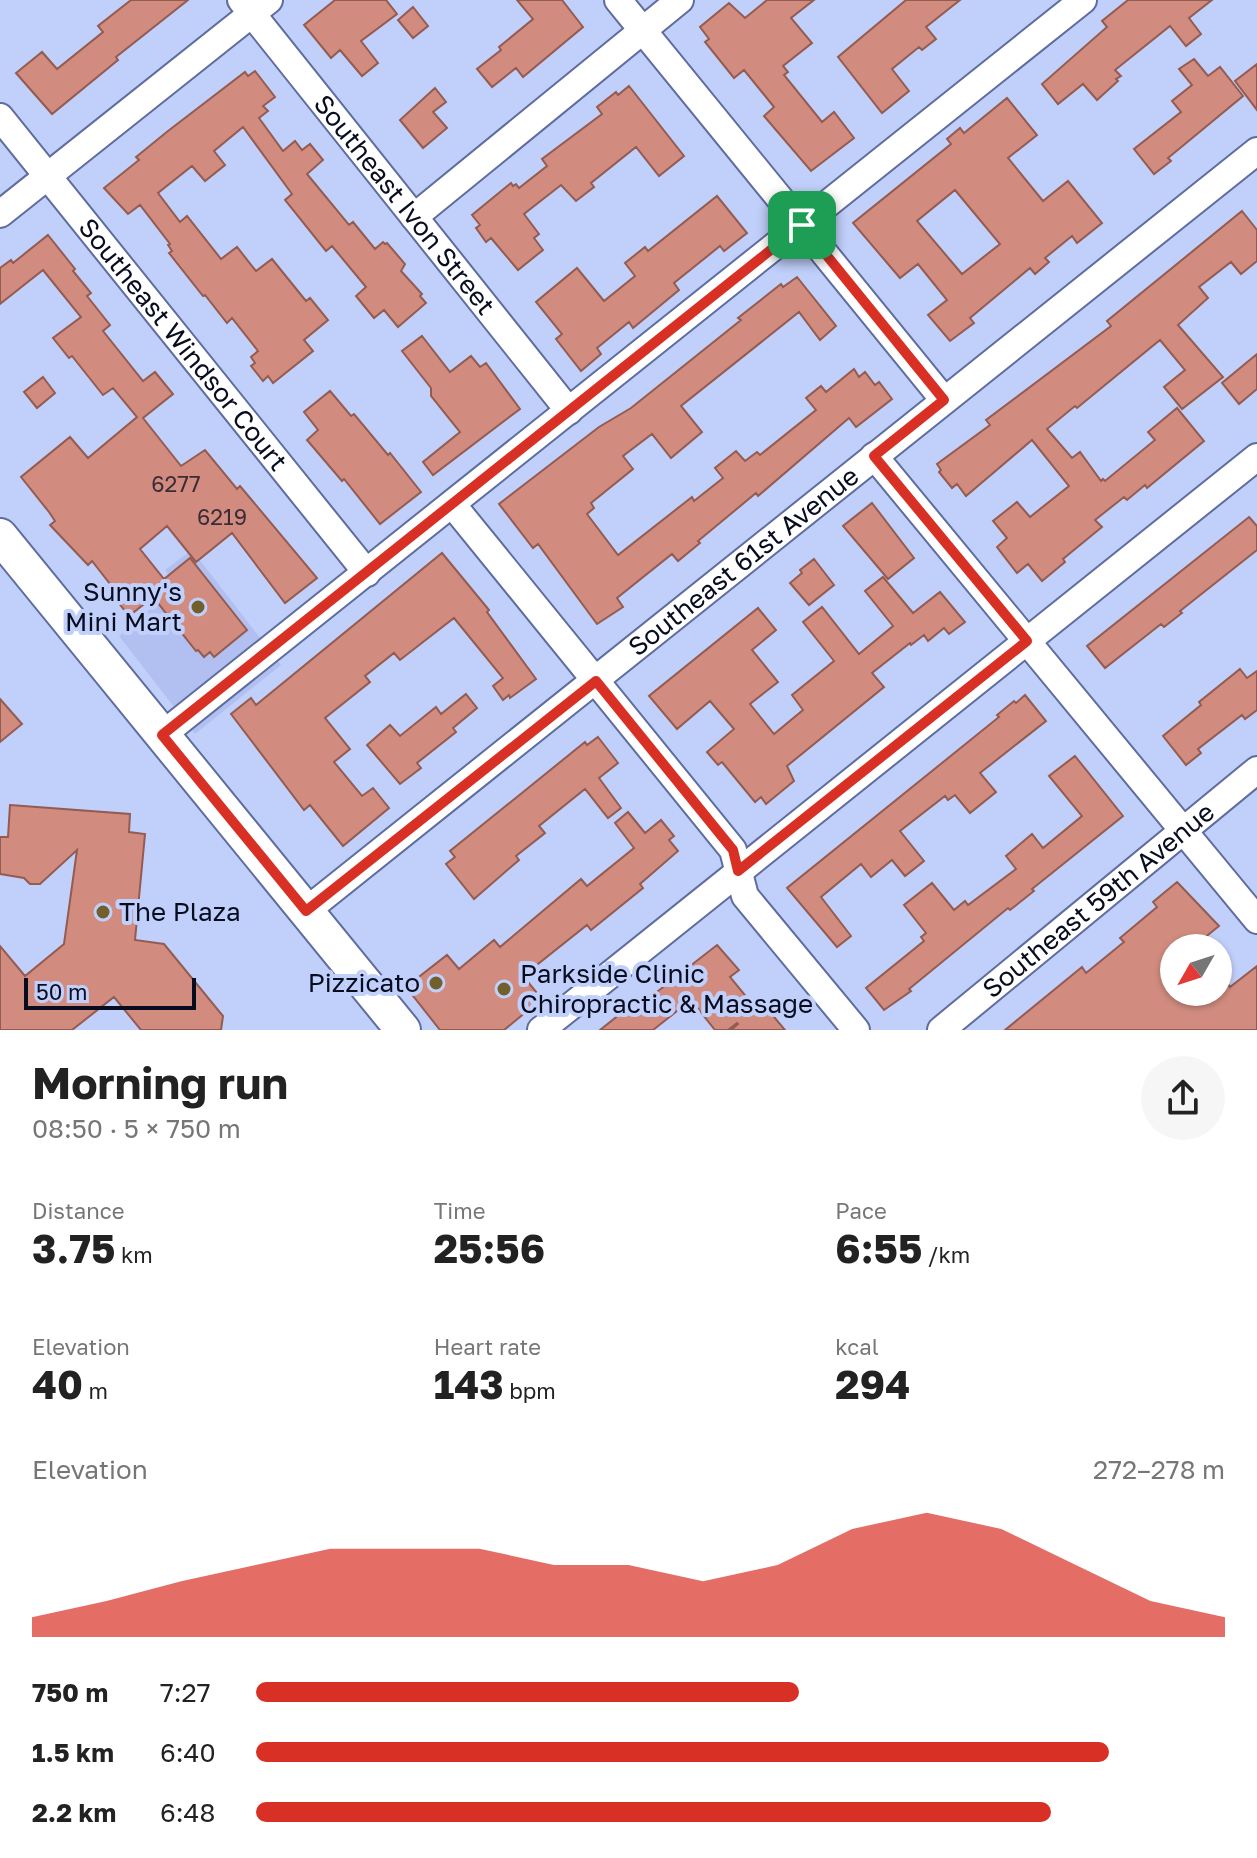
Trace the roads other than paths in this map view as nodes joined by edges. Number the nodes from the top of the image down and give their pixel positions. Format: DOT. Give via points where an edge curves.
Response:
graph roads {
  1 [pos="618,0"];
  2 [pos="680,0"];
  3 [pos="1082,1"];
  4 [pos="254,4"];
  5 [pos="642,30"];
  6 [pos="0,117"];
  7 [pos="1257,151"];
  8 [pos="48,176"];
  9 [pos="0,214"];
  10 [pos="414,217"];
  11 [pos="802,225"];
  12 [pos="944,400"];
  13 [pos="569,411"];
  14 [pos="874,456"];
  15 [pos="1257,457"];
  16 [pos="452,504"];
  17 [pos="0,536"];
  18 [pos="367,573"];
  19 [pos="1027,641"];
  20 [pos="596,681"];
  21 [pos="162,735"];
  22 [pos="1257,770"];
  23 [pos="1183,829"];
  24 [pos="738,871"];
  25 [pos="306,911"];
  26 [pos="1257,920"];
  27 [pos="403,1030"];
  28 [pos="541,1030"];
  29 [pos="856,1030"];
  30 [pos="941,1030"];
  1 -- 5 [label="street"];
  2 -- 5 [label="street"];
  3 -- 11 [label="street"];
  4 -- 8 [label="street"];
  4 -- 10 [label="street, Southeast Ivon Street"];
  5 -- 10 [label="street"];
  5 -- 11 [label="street"];
  6 -- 8 [label="street, Southeast Windsor Court"];
  7 -- 12 [label="street, Southeast 61st Avenue"];
  8 -- 9 [label="street"];
  8 -- 18 [label="street, Southeast Windsor Court"];
  10 -- 13 [label="street, Southeast Ivon Street"];
  11 -- 12 [label="street"];
  11 -- 13 [label="street"];
  12 -- 14 [label="street, Southeast 61st Avenue"];
  13 -- 16 [label="street"];
  14 -- 19 [label="street"];
  14 -- 20 [label="street, Southeast 61st Avenue"];
  15 -- 19 [label="street"];
  16 -- 18 [label="street"];
  16 -- 20 [label="street"];
  17 -- 21 [label="main road"];
  18 -- 21 [label="street"];
  19 -- 23 [label="street"];
  19 -- 24 [label="street"];
  20 -- 24 [label="street" via="733,850"];
  20 -- 25 [label="street, Southeast 61st Avenue"];
  21 -- 25 [label="main road"];
  22 -- 23 [label="street, Southeast 59th Avenue"];
  23 -- 26 [label="street"];
  23 -- 30 [label="street, Southeast 59th Avenue"];
  24 -- 28 [label="street"];
  24 -- 29 [label="street" via="745,896"];
  25 -- 27 [label="main road"];
}
